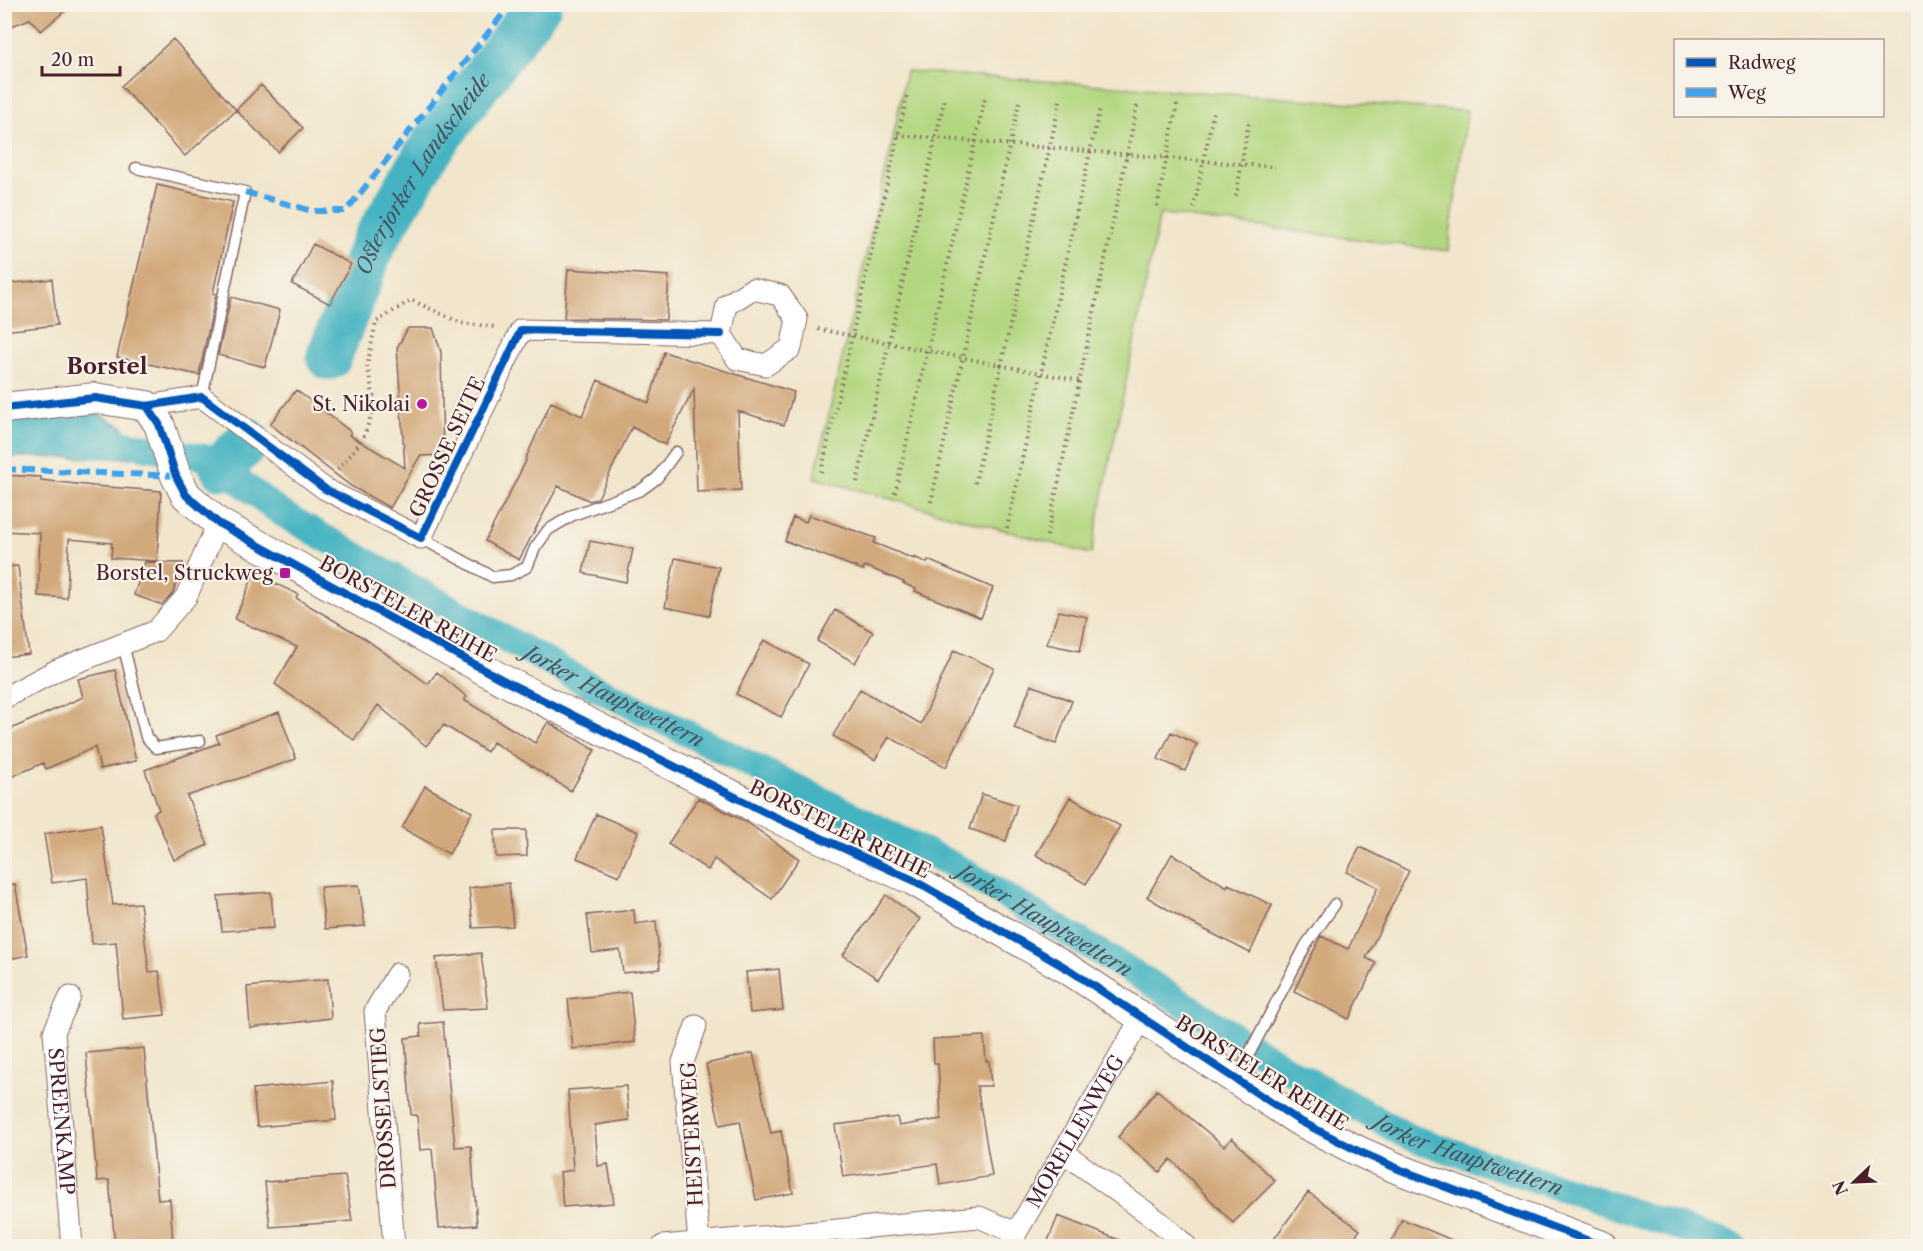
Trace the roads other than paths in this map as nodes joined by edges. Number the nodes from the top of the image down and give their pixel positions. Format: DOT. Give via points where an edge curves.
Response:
graph roads {
  1 [pos="136,168"];
  2 [pos="721,334"];
  3 [pos="202,397"];
  4 [pos="4,408"];
  5 [pos="153,415"];
  6 [pos="676,452"];
  7 [pos="218,523"];
  8 [pos="422,538"];
  9 [pos="123,644"];
  10 [pos="4,698"];
  11 [pos="200,741"];
  12 [pos="1335,904"];
  13 [pos="397,974"];
  14 [pos="69,997"];
  15 [pos="1142,1017"];
  16 [pos="696,1026"];
  17 [pos="1240,1073"];
  18 [pos="1063,1152"];
  19 [pos="1013,1240"];
  20 [pos="699,1243"];
  21 [pos="1591,1245"];
  22 [pos="72,1246"];
  23 [pos="394,1246"];
  24 [pos="663,1246"];
  25 [pos="1186,1246"];
  1 -- 3 [label="lane" via="245,192"];
  2 -- 2 [label="street" via="737,359 766,365 791,348 796,319 780,295 752,289 727,305"];
  2 -- 8 [label="street, GROSSE SEITE" via="521,330"];
  3 -- 5 [label="street"];
  3 -- 8 [label="street, GROSSE SEITE" via="325,489"];
  4 -- 5 [label="street" via="95,398"];
  5 -- 7 [label="street, BORSTELER REIHE" via="186,495"];
  6 -- 8 [label="lane" via="657,478 641,490 573,515 548,530 527,567 511,575 493,577"];
  7 -- 9 [label="street" via="186,597 156,631"];
  7 -- 15 [label="street, BORSTELER REIHE" via="503,680 773,816 913,880 1068,969"];
  9 -- 10 [label="street" via="57,670"];
  9 -- 11 [label="lane" via="146,737 156,748"];
  12 -- 17 [label="lane" via="1306,945"];
  13 -- 23 [label="street, DROSSELSTIEG" via="375,1011"];
  14 -- 22 [label="street, SPREENKAMP" via="54,1032"];
  15 -- 17 [label="street, BORSTELER REIHE"];
  15 -- 18 [label="street, MORELLENWEG"];
  16 -- 20 [label="street, HEISTERWEG" via="683,1062"];
  17 -- 21 [label="street, BORSTELER REIHE" via="1298,1120 1360,1152"];
  18 -- 19 [label="street, MORELLENWEG"];
  18 -- 25 [label="street" via="1161,1223"];
  19 -- 20 [label="street" via="979,1217"];
  20 -- 24 [label="street"];
}
